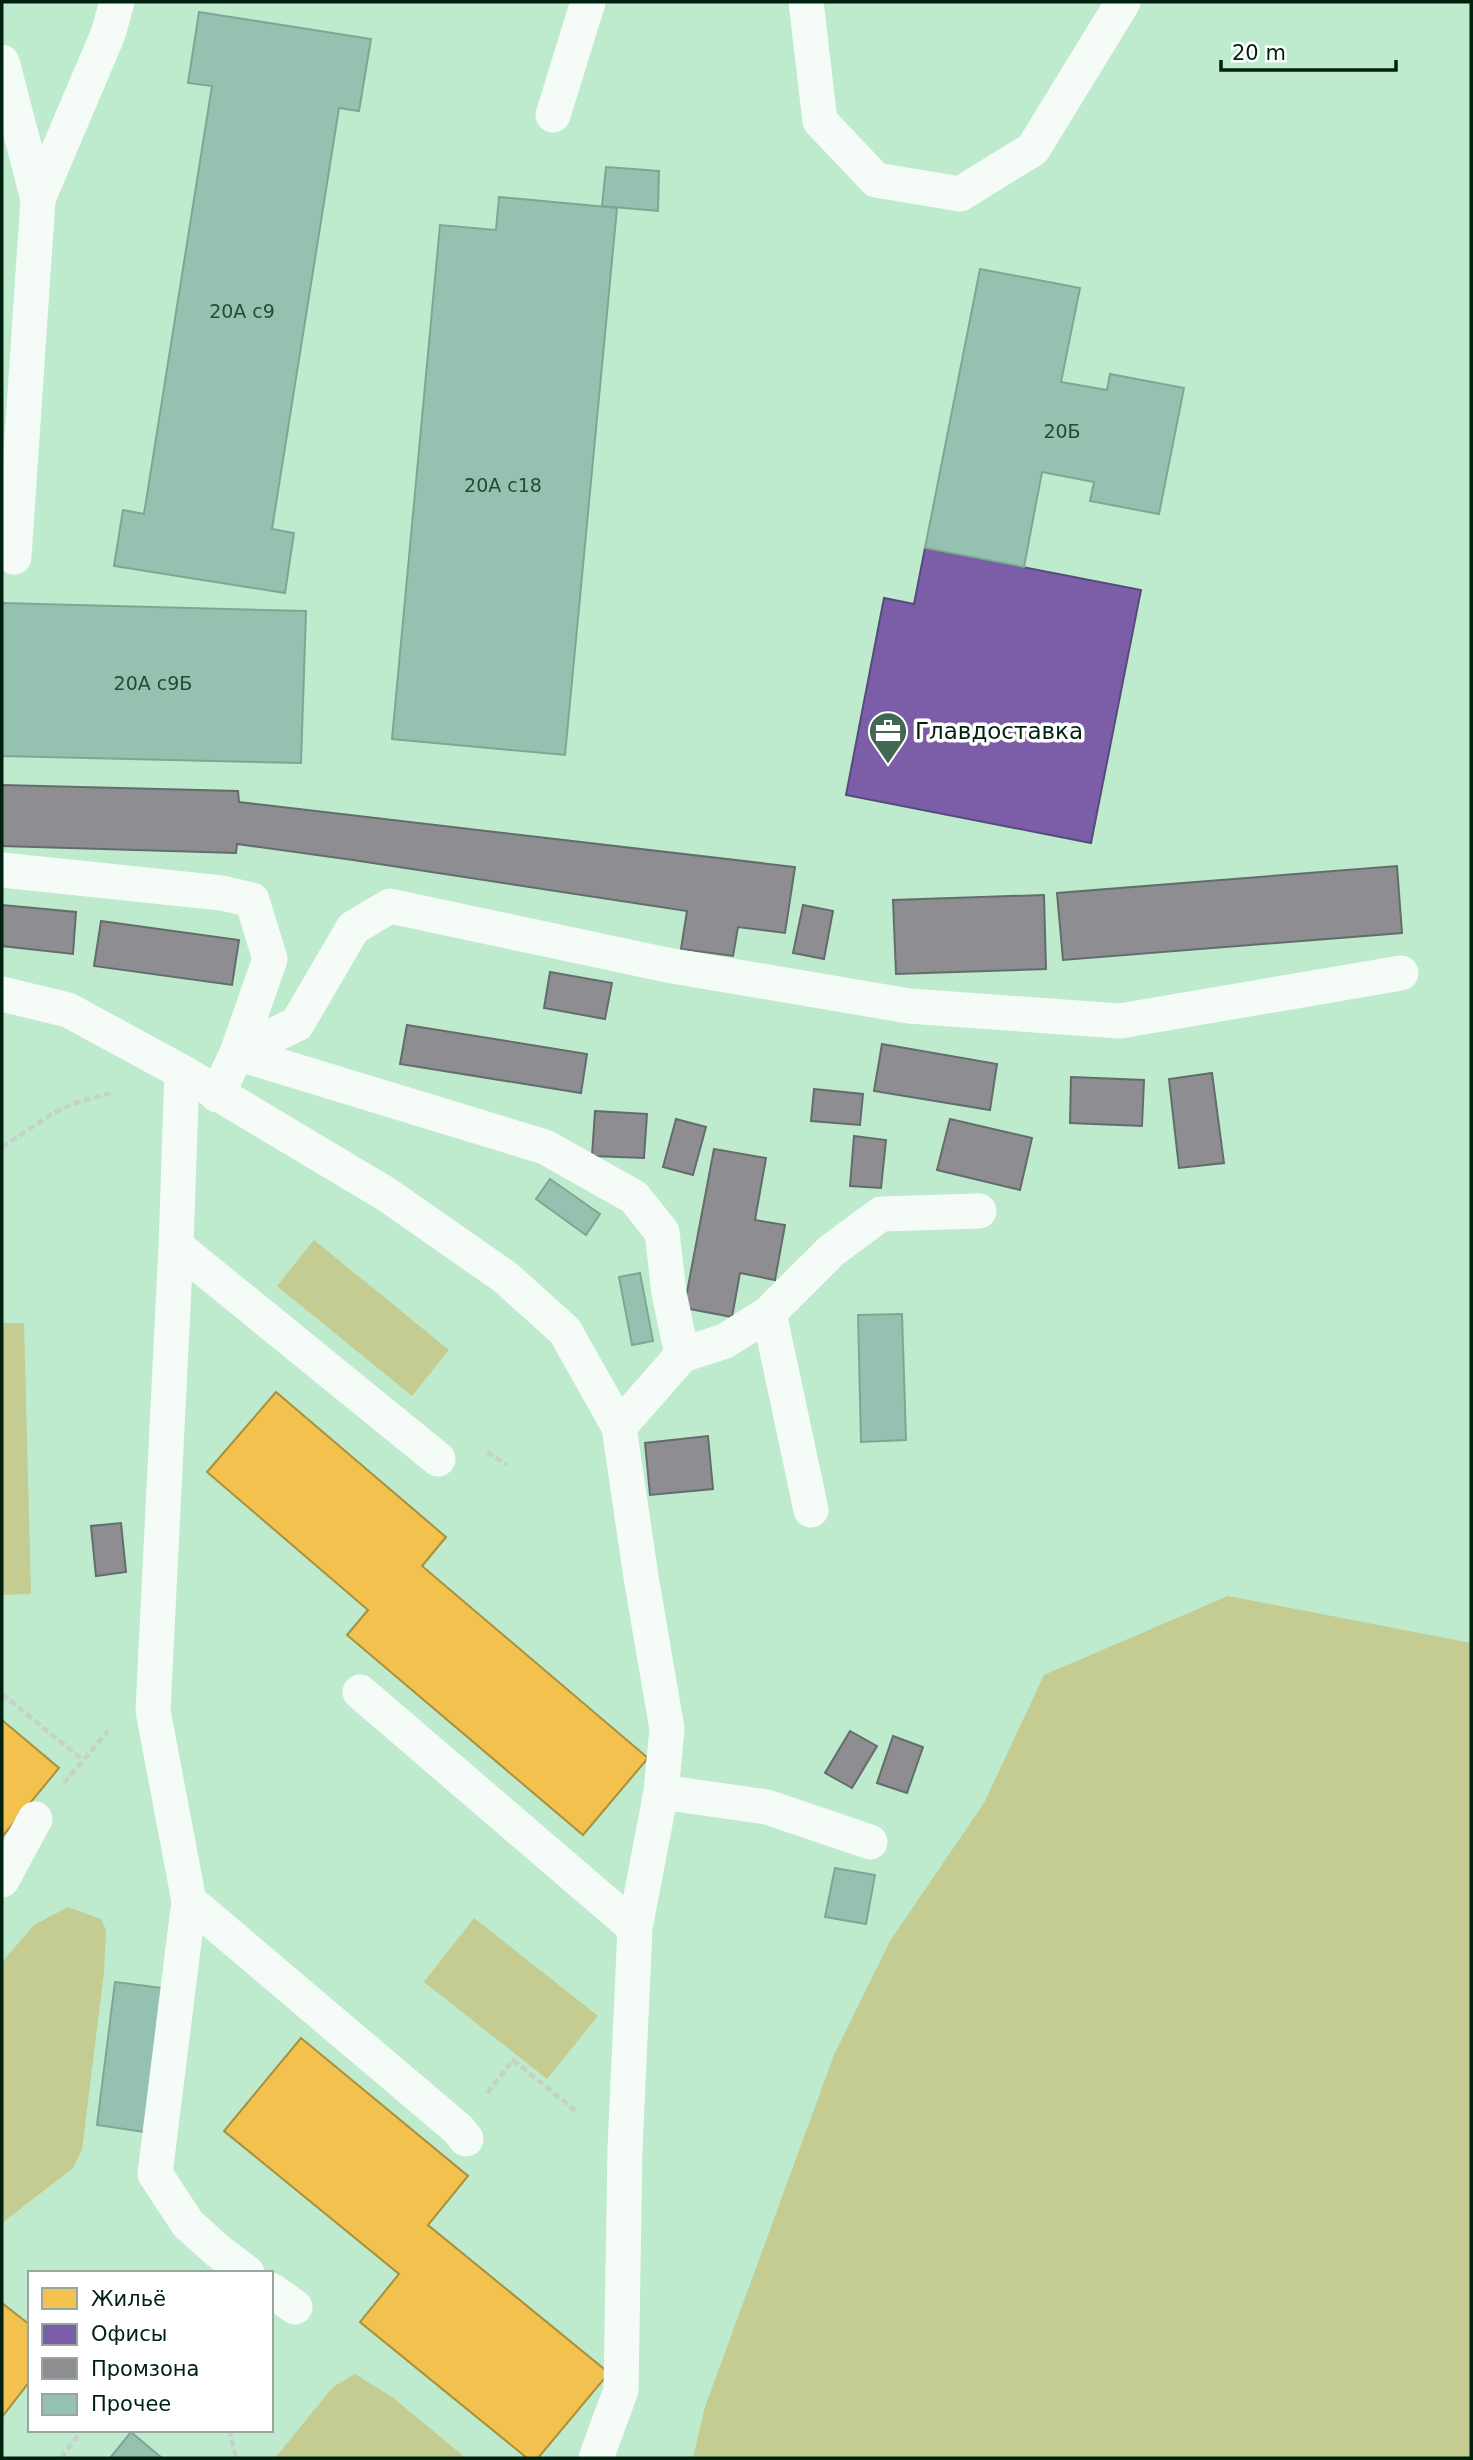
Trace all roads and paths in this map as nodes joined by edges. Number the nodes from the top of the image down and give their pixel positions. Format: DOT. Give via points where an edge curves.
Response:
graph roads {
  1 [pos="117,2"];
  2 [pos="589,2"];
  3 [pos="806,2"];
  4 [pos="1123,2"];
  5 [pos="2,62"];
  6 [pos="553,115"];
  7 [pos="38,199"];
  8 [pos="14,557"];
  9 [pos="2,870"];
  10 [pos="1401,973"];
  11 [pos="2,994"];
  12 [pos="237,1053"];
  13 [pos="182,1072"];
  14 [pos="217,1095"];
  15 [pos="2,1147"];
  16 [pos="979,1211"];
  17 [pos="176,1246"];
  18 [pos="769,1313"];
  19 [pos="682,1355"];
  20 [pos="619,1427"];
  21 [pos="438,1460"];
  22 [pos="811,1510"];
  23 [pos="359,1692"];
  24 [pos="2,1694"];
  25 [pos="83,1760"];
  26 [pos="662,1792"];
  27 [pos="35,1819"];
  28 [pos="870,1842"];
  29 [pos="2,1880"];
  30 [pos="189,1901"];
  31 [pos="635,1928"];
  32 [pos="513,2060"];
  33 [pos="466,2139"];
  34 [pos="625,2149"];
  35 [pos="244,2271"];
  36 [pos="80,2432"];
  37 [pos="231,2432"];
  38 [pos="61,2458"];
  39 [pos="236,2458"];
  40 [pos="596,2458"];
  1 -- 7 [label="lane" via="108,34"];
  2 -- 6 [label="lane"];
  3 -- 4 [label="lane" via="820,121 876,180 960,194 1032,149"];
  5 -- 7 [label="lane"];
  7 -- 8 [label="lane"];
  9 -- 12 [label="lane" via="252,900 270,959"];
  10 -- 12 [label="lane" via="1120,1021 909,1006 667,965 390,906 353,928 297,1024"];
  11 -- 13 [label="lane" via="68,1010"];
  12 -- 14 [label="lane"];
  12 -- 19 [label="lane" via="545,1147 634,1197 662,1232"];
  13 -- 14 [label="lane"];
  13 -- 15 [label="path" via="75,1103"];
  13 -- 17 [label="lane"];
  14 -- 20 [label="lane" via="386,1194 505,1277 565,1331"];
  16 -- 18 [label="lane" via="881,1214 831,1251"];
  17 -- 21 [label="lane"];
  17 -- 30 [label="lane" via="153,1711"];
  18 -- 19 [label="lane" via="725,1341"];
  18 -- 22 [label="lane"];
  19 -- 20 [label="lane"];
  20 -- 26 [label="lane" via="667,1729"];
  23 -- 31 [label="lane"];
  24 -- 25 [label="path"];
  26 -- 28 [label="lane" via="767,1807"];
  26 -- 31 [label="lane"];
  27 -- 29 [label="lane"];
  30 -- 33 [label="lane"];
  30 -- 35 [label="lane" via="155,2174 188,2224"];
  31 -- 34 [label="lane"];
  32 -- 34 [label="path"];
  34 -- 40 [label="lane" via="621,2390"];
  36 -- 38 [label="path"];
  37 -- 39 [label="path"];
}
